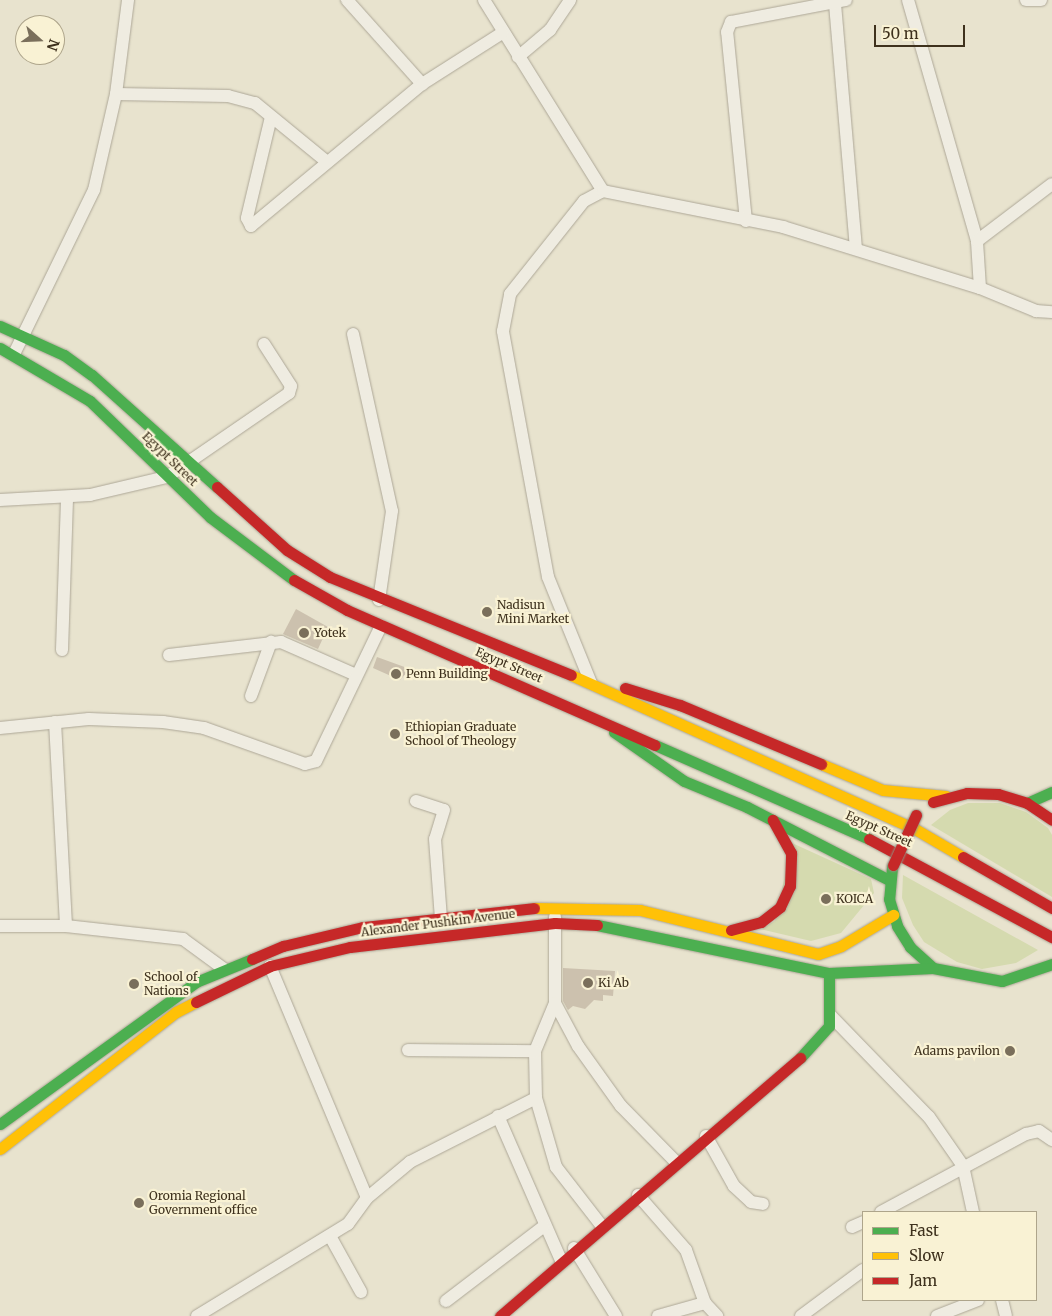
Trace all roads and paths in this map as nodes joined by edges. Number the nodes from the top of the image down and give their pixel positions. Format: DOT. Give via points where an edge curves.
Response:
graph roads {
  1 [pos="128,0"];
  2 [pos="346,0"];
  3 [pos="484,0"];
  4 [pos="570,0"];
  5 [pos="908,0"];
  6 [pos="1026,0"];
  7 [pos="1041,0"];
  8 [pos="840,2"];
  9 [pos="502,33"];
  10 [pos="518,57"];
  11 [pos="422,84"];
  12 [pos="116,94"];
  13 [pos="271,116"];
  14 [pos="327,162"];
  15 [pos="1052,184"];
  16 [pos="603,191"];
  17 [pos="746,220"];
  18 [pos="978,241"];
  19 [pos="856,247"];
  20 [pos="980,288"];
  21 [pos="1052,312"];
  22 [pos="0,326"];
  23 [pos="353,334"];
  24 [pos="25,335"];
  25 [pos="264,344"];
  26 [pos="0,348"];
  27 [pos="14,354"];
  28 [pos="186,463"];
  29 [pos="167,477"];
  30 [pos="67,498"];
  31 [pos="0,500"];
  32 [pos="379,600"];
  33 [pos="381,626"];
  34 [pos="271,642"];
  35 [pos="62,650"];
  36 [pos="169,655"];
  37 [pos="356,676"];
  38 [pos="594,685"];
  39 [pos="250,696"];
  40 [pos="602,720"];
  41 [pos="55,722"];
  42 [pos="0,728"];
  43 [pos="1052,792"];
  44 [pos="946,796"];
  45 [pos="416,802"];
  46 [pos="1027,803"];
  47 [pos="773,820"];
  48 [pos="1052,820"];
  49 [pos="890,880"];
  50 [pos="556,906"];
  51 [pos="1052,908"];
  52 [pos="893,915"];
  53 [pos="441,918"];
  54 [pos="555,923"];
  55 [pos="0,926"];
  56 [pos="66,926"];
  57 [pos="729,930"];
  58 [pos="345,932"];
  59 [pos="1052,937"];
  60 [pos="350,947"];
  61 [pos="270,966"];
  62 [pos="933,968"];
  63 [pos="1050,968"];
  64 [pos="224,969"];
  65 [pos="829,973"];
  66 [pos="555,1003"];
  67 [pos="830,1015"];
  68 [pos="408,1050"];
  69 [pos="536,1050"];
  70 [pos="536,1098"];
  71 [pos="498,1116"];
  72 [pos="0,1124"];
  73 [pos="706,1136"];
  74 [pos="1052,1140"];
  75 [pos="0,1148"];
  76 [pos="675,1161"];
  77 [pos="963,1166"];
  78 [pos="638,1195"];
  79 [pos="367,1198"];
  80 [pos="763,1204"];
  81 [pos="883,1211"];
  82 [pos="973,1211"];
  83 [pos="601,1225"];
  84 [pos="544,1226"];
  85 [pos="330,1236"];
  86 [pos="574,1248"];
  87 [pos="561,1260"];
  88 [pos="862,1271"];
  89 [pos="361,1292"];
  90 [pos="446,1301"];
  91 [pos="975,1301"];
  92 [pos="1002,1301"];
  93 [pos="705,1303"];
  94 [pos="680,1313"];
  95 [pos="198,1316"];
  96 [pos="500,1316"];
  97 [pos="616,1316"];
  98 [pos="658,1316"];
  99 [pos="717,1316"];
  100 [pos="801,1316"];
  101 [pos="937,1316"];
  102 [pos="1006,1316"];
  1 -- 12 [label="street"];
  2 -- 11 [label="street"];
  3 -- 9 [label="street"];
  4 -- 10 [label="street" via="550,30"];
  5 -- 18 [label="street"];
  6 -- 7 [label="street"];
  8 -- 17 [label="street" via="731,22 727,32"];
  8 -- 19 [label="street"];
  9 -- 10 [label="street"];
  9 -- 11 [label="street"];
  10 -- 16 [label="street"];
  11 -- 14 [label="street"];
  12 -- 13 [label="street" via="228,96 255,103"];
  12 -- 24 [label="street" via="94,190"];
  13 -- 14 [label="street"];
  13 -- 14 [label="street" via="248,224 258,224"];
  15 -- 18 [label="street"];
  16 -- 17 [label="street"];
  16 -- 38 [label="street" via="584,201 542,248 510,294 503,331 548,577"];
  17 -- 19 [label="street"];
  18 -- 20 [label="street"];
  19 -- 20 [label="street"];
  20 -- 21 [label="street" via="1036,311"];
  22 -- 24 [label="main road, Egypt Street"];
  23 -- 32 [label="street" via="392,511"];
  24 -- 27 [label="street"];
  24 -- 28 [label="main road, Egypt Street" via="92,375"];
  25 -- 28 [label="street" via="291,386 289,393"];
  26 -- 27 [label="main road, Egypt Street"];
  27 -- 29 [label="main road, Egypt Street" via="90,401"];
  28 -- 29 [label="street"];
  28 -- 32 [label="main road, Egypt Street" via="287,550"];
  29 -- 30 [label="street"];
  29 -- 33 [label="main road, Egypt Street" via="284,574"];
  30 -- 31 [label="street"];
  30 -- 35 [label="street"];
  32 -- 38 [label="main road, Egypt Street"];
  33 -- 37 [label="street"];
  33 -- 40 [label="main road, Egypt Street"];
  34 -- 36 [label="street"];
  34 -- 37 [label="street"];
  34 -- 39 [label="street"];
  37 -- 41 [label="street" via="322,754 305,764 204,728 90,719"];
  38 -- 44 [label="main road" via="626,688 680,705 882,790"];
  38 -- 51 [label="main road, Egypt Street" via="915,829"];
  40 -- 47 [label="main road" via="624,742 660,768"];
  40 -- 59 [label="main road, Egypt Street" via="909,857"];
  41 -- 42 [label="street"];
  41 -- 56 [label="street"];
  43 -- 46 [label="main road"];
  44 -- 46 [label="main road" via="998,794"];
  44 -- 49 [label="main road, bridge" via="916,815 893,865"];
  45 -- 53 [label="street" via="444,810 435,839"];
  46 -- 48 [label="main road"];
  47 -- 49 [label="main road"];
  47 -- 57 [label="main road" via="791,853 790,886 780,907 761,922"];
  49 -- 52 [label="main road"];
  50 -- 53 [label="main road, Alexander Pushkin Avenue"];
  50 -- 54 [label="street"];
  50 -- 57 [label="main road, Alexander Pushkin Avenue" via="640,910"];
  52 -- 57 [label="main road, Alexander Pushkin Avenue" via="841,946 818,954"];
  52 -- 62 [label="main road" via="910,947"];
  53 -- 58 [label="main road, Alexander Pushkin Avenue"];
  54 -- 60 [label="main road, Alexander Pushkin Avenue"];
  54 -- 65 [label="main road, Alexander Pushkin Avenue" via="618,926"];
  54 -- 66 [label="street"];
  55 -- 56 [label="street"];
  56 -- 64 [label="street" via="183,939"];
  58 -- 60 [label="main road"];
  58 -- 64 [label="main road, Alexander Pushkin Avenue" via="283,946"];
  60 -- 61 [label="main road, Alexander Pushkin Avenue"];
  61 -- 75 [label="main road, Alexander Pushkin Avenue" via="176,1012"];
  61 -- 79 [label="street"];
  62 -- 63 [label="main road, Alexander Pushkin Avenue" via="1002,980"];
  62 -- 65 [label="main road, Alexander Pushkin Avenue"];
  64 -- 72 [label="main road, Alexander Pushkin Avenue" via="139,1020"];
  65 -- 67 [label="main road"];
  66 -- 69 [label="street"];
  66 -- 76 [label="street" via="578,1046 621,1106"];
  67 -- 73 [label="main road" via="818,1043"];
  67 -- 77 [label="street" via="929,1117"];
  68 -- 69 [label="street"];
  69 -- 70 [label="street"];
  70 -- 71 [label="street"];
  70 -- 83 [label="street" via="556,1167"];
  71 -- 79 [label="street" via="410,1162"];
  71 -- 84 [label="street"];
  73 -- 76 [label="main road"];
  73 -- 80 [label="street" via="734,1186 751,1202"];
  74 -- 77 [label="street" via="1039,1131 1026,1134"];
  76 -- 78 [label="main road"];
  77 -- 81 [label="street"];
  77 -- 82 [label="street"];
  78 -- 83 [label="main road"];
  78 -- 93 [label="street" via="686,1250"];
  79 -- 85 [label="street" via="348,1224"];
  83 -- 86 [label="main road"];
  84 -- 87 [label="street"];
  84 -- 90 [label="street"];
  85 -- 89 [label="street"];
  85 -- 95 [label="street"];
  86 -- 87 [label="main road"];
  86 -- 97 [label="street"];
  87 -- 96 [label="main road"];
  88 -- 100 [label="street"];
  91 -- 101 [label="street"];
  92 -- 102 [label="street"];
  93 -- 94 [label="street"];
  93 -- 99 [label="street"];
  94 -- 98 [label="street"];
}
